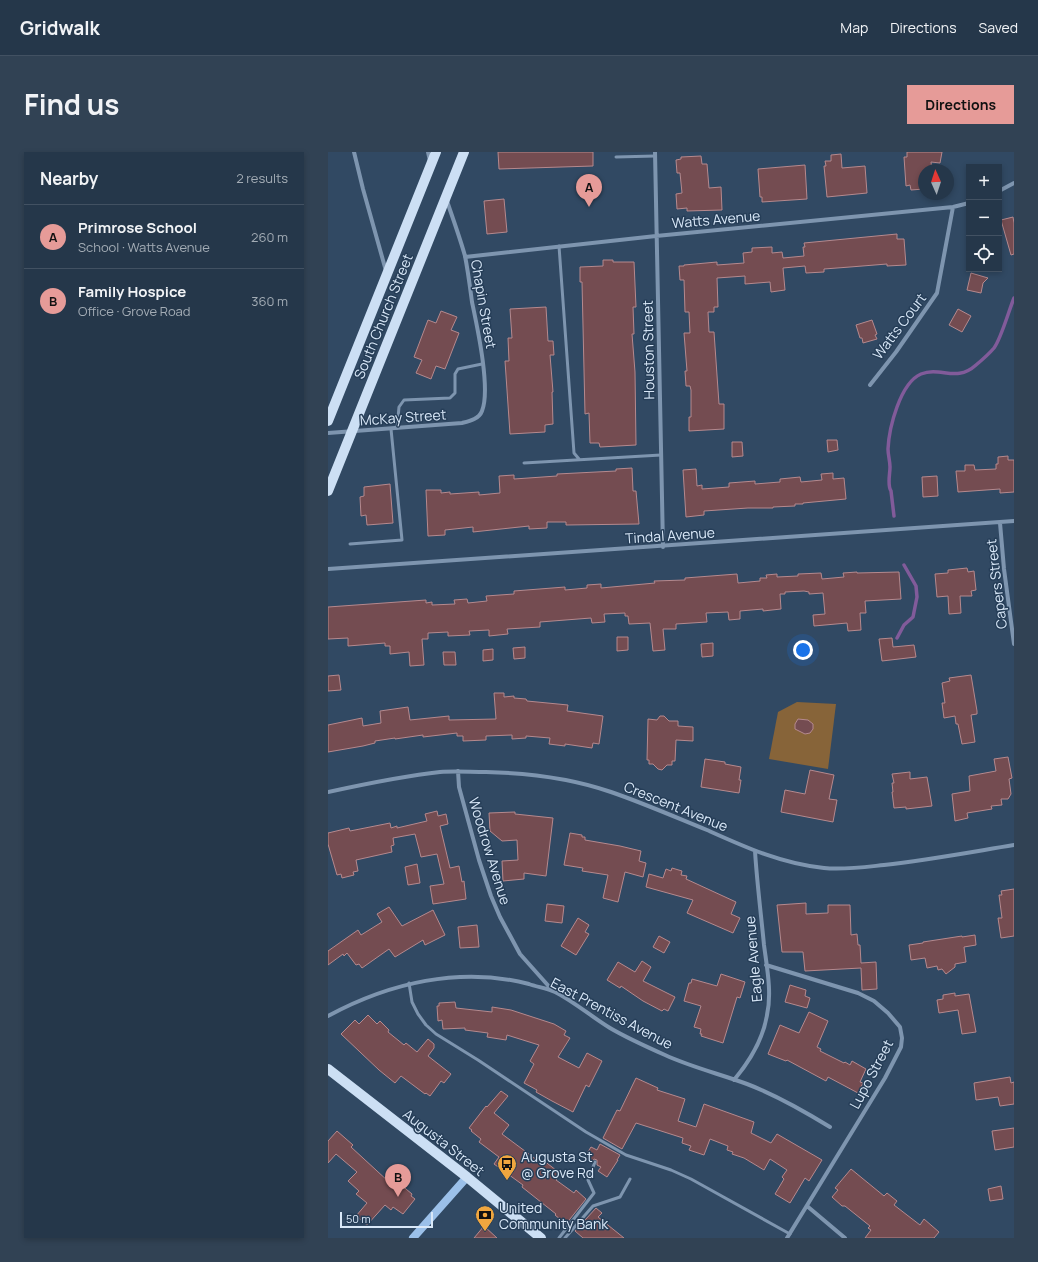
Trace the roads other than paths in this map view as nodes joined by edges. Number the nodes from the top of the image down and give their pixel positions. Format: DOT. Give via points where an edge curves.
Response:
graph roads {
  1 [pos="354,152"];
  2 [pos="428,152"];
  3 [pos="436,152"];
  4 [pos="464,152"];
  5 [pos="655,154"];
  6 [pos="616,157"];
  7 [pos="430,165"];
  8 [pos="1014,183"];
  9 [pos="1002,189"];
  10 [pos="446,196"];
  11 [pos="966,204"];
  12 [pos="953,208"];
  13 [pos="656,236"];
  14 [pos="559,246"];
  15 [pos="465,257"];
  16 [pos="387,276"];
  17 [pos="482,364"];
  18 [pos="870,385"];
  19 [pos="479,416"];
  20 [pos="328,422"];
  21 [pos="391,428"];
  22 [pos="397,428"];
  23 [pos="352,431"];
  24 [pos="328,433"];
  25 [pos="661,455"];
  26 [pos="579,460"];
  27 [pos="524,463"];
  28 [pos="328,491"];
  29 [pos="1014,521"];
  30 [pos="1000,523"];
  31 [pos="350,544"];
  32 [pos="663,547"];
  33 [pos="328,569"];
  34 [pos="1014,644"];
  35 [pos="458,771"];
  36 [pos="328,792"];
  37 [pos="1014,845"];
  38 [pos="755,851"];
  39 [pos="766,965"];
  40 [pos="409,983"];
  41 [pos="554,992"];
  42 [pos="328,1016"];
  43 [pos="328,1069"];
  44 [pos="734,1080"];
  45 [pos="830,1127"];
  46 [pos="595,1162"];
  47 [pos="467,1177"];
  48 [pos="630,1179"];
  49 [pos="807,1206"];
  50 [pos="789,1236"];
  51 [pos="413,1238"];
  52 [pos="541,1238"];
  53 [pos="558,1238"];
  54 [pos="565,1238"];
  55 [pos="845,1238"];
  1 -- 16 [label="street"];
  2 -- 7 [label="street"];
  3 -- 7 [label="main road, South Church Street"];
  4 -- 10 [label="main road, South Church Street"];
  5 -- 6 [label="lane"];
  5 -- 13 [label="street, Houston Street"];
  7 -- 16 [label="main road, South Church Street"];
  8 -- 9 [label="street"];
  10 -- 15 [label="street, Chapin Street"];
  10 -- 23 [label="main road, South Church Street"];
  11 -- 12 [label="street, Watts Avenue"];
  12 -- 13 [label="street, Watts Avenue"];
  12 -- 18 [label="street, Watts Court" via="937,293"];
  13 -- 14 [label="street, Watts Avenue"];
  13 -- 25 [label="street, Houston Street"];
  14 -- 15 [label="street, Watts Avenue"];
  14 -- 26 [label="lane" via="574,453"];
  15 -- 17 [label="street, Chapin Street"];
  16 -- 20 [label="main road, South Church Street"];
  17 -- 19 [label="street, Chapin Street" via="484,403"];
  17 -- 22 [label="lane" via="458,369 455,374 455,393 450,398 404,400 399,407"];
  19 -- 22 [label="street, McKay Street" via="462,423"];
  21 -- 22 [label="street, McKay Street"];
  21 -- 23 [label="street, McKay Street"];
  21 -- 31 [label="lane" via="402,540"];
  23 -- 24 [label="street, McKay Street"];
  23 -- 28 [label="main road, South Church Street"];
  25 -- 26 [label="lane"];
  25 -- 32 [label="street, Houston Street"];
  26 -- 27 [label="lane"];
  29 -- 30 [label="street, Tindal Avenue"];
  30 -- 32 [label="street, Tindal Avenue"];
  30 -- 34 [label="street, Capers Street"];
  32 -- 33 [label="street, Tindal Avenue"];
  35 -- 36 [label="street, Crescent Avenue" via="400,777"];
  35 -- 38 [label="street, Crescent Avenue" via="536,775 574,781 611,792"];
  35 -- 41 [label="street, Woodrow Avenue" via="459,787 479,860 500,917 520,954"];
  37 -- 38 [label="street, Crescent Avenue" via="855,868 802,865"];
  38 -- 39 [label="street, Eagle Avenue"];
  39 -- 44 [label="street, Eagle Avenue" via="769,1002 767,1017 754,1052"];
  39 -- 49 [label="street, Lupo Street" via="858,993 874,1001 900,1028 902,1038 901,1047 885,1078"];
  40 -- 41 [label="street, East Prentiss Avenue" via="463,977 500,978"];
  40 -- 42 [label="street, East Prentiss Avenue" via="352,1003"];
  40 -- 50 [label="lane" via="412,1002 418,1014 436,1034 586,1132 626,1154 691,1179"];
  41 -- 44 [label="street, East Prentiss Avenue" via="612,1029 665,1055"];
  43 -- 47 [label="main road, Augusta Street"];
  44 -- 45 [label="street, East Prentiss Avenue" via="799,1108"];
  46 -- 53 [label="lane" via="588,1180 594,1193"];
  47 -- 51 [label="main road"];
  47 -- 52 [label="main road, Augusta Street"];
  48 -- 54 [label="lane" via="620,1197 592,1206"];
  49 -- 50 [label="street, Lupo Street"];
  49 -- 55 [label="street"];
}
